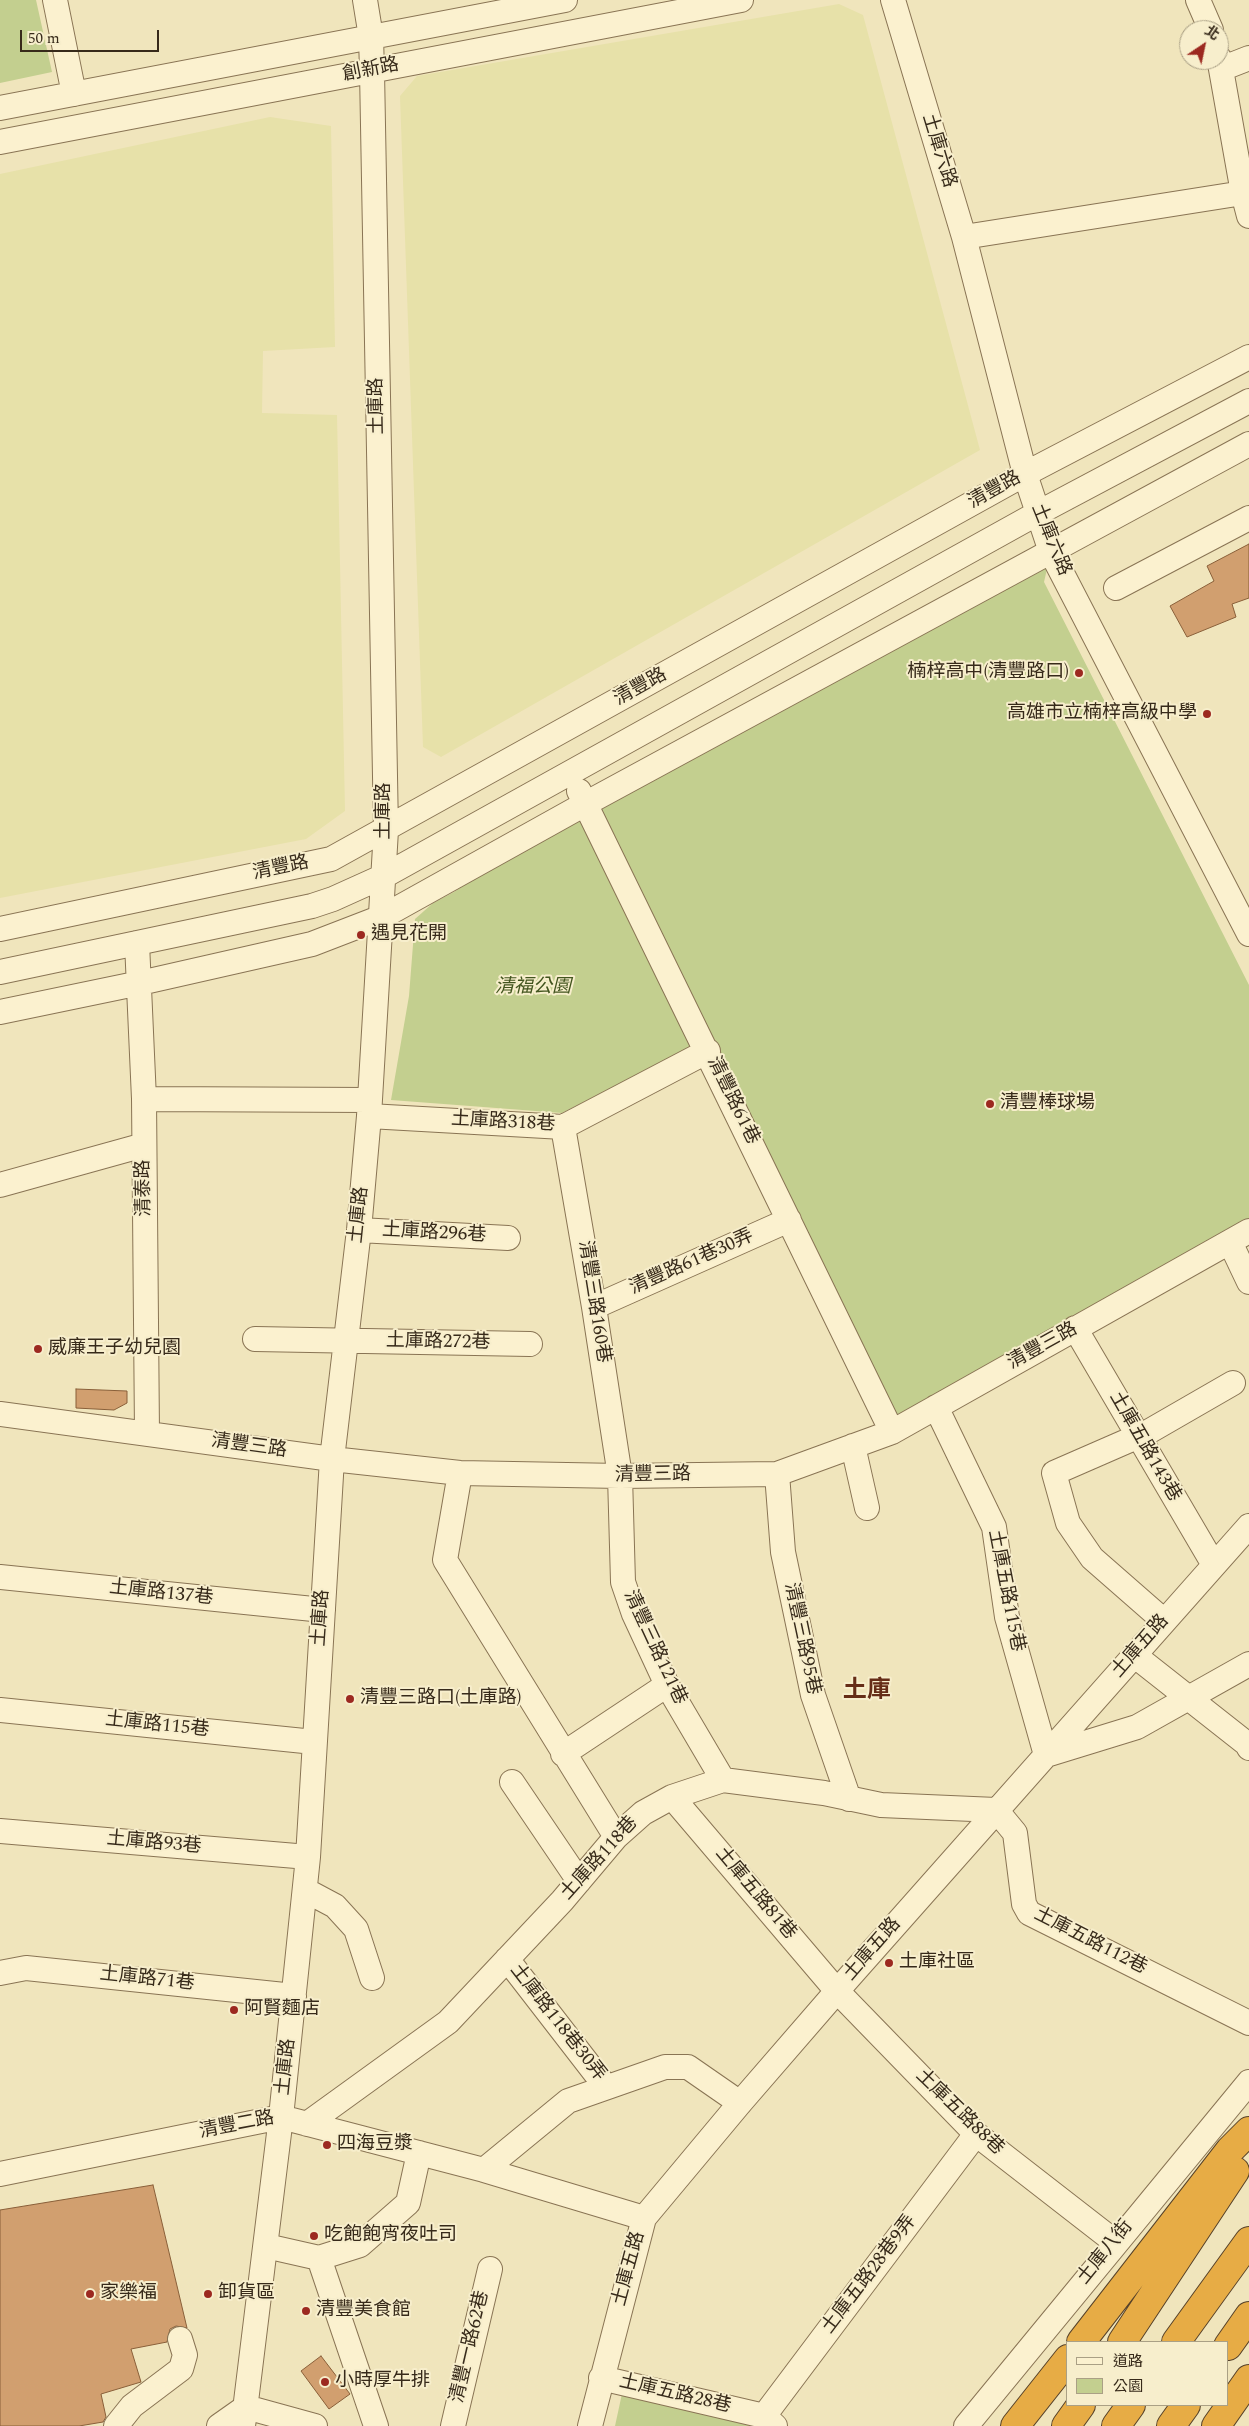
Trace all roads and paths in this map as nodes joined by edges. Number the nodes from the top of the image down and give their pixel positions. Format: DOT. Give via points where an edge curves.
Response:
graph roads {
  1 [pos="55,0"];
  2 [pos="365,0"];
  3 [pos="565,0"];
  4 [pos="741,0"];
  5 [pos="893,0"];
  6 [pos="1198,0"];
  7 [pos="1207,20"];
  8 [pos="371,37"];
  9 [pos="1249,58"];
  10 [pos="1229,62"];
  11 [pos="372,70"];
  12 [pos="1222,70"];
  13 [pos="74,94"];
  14 [pos="0,108"];
  15 [pos="0,142"];
  16 [pos="1243,156"];
  17 [pos="1247,208"];
  18 [pos="964,236"];
  19 [pos="1249,358"];
  20 [pos="1249,401"];
  21 [pos="1249,444"];
  22 [pos="1025,474"];
  23 [pos="1038,513"];
  24 [pos="1249,518"];
  25 [pos="1051,552"];
  26 [pos="1116,588"];
  27 [pos="569,772"];
  28 [pos="585,804"];
  29 [pos="386,830"];
  30 [pos="384,876"];
  31 [pos="382,917"];
  32 [pos="0,929"];
  33 [pos="1249,934"];
  34 [pos="137,943"];
  35 [pos="0,972"];
  36 [pos="140,983"];
  37 [pos="0,1012"];
  38 [pos="708,1051"];
  39 [pos="144,1099"];
  40 [pos="370,1108"];
  41 [pos="563,1127"];
  42 [pos="144,1145"];
  43 [pos="0,1185"];
  44 [pos="789,1220"];
  45 [pos="359,1230"];
  46 [pos="1239,1236"];
  47 [pos="508,1238"];
  48 [pos="1249,1282"];
  49 [pos="594,1307"];
  50 [pos="1075,1328"];
  51 [pos="256,1339"];
  52 [pos="346,1342"];
  53 [pos="530,1344"];
  54 [pos="1233,1383"];
  55 [pos="936,1407"];
  56 [pos="0,1414"];
  57 [pos="892,1432"];
  58 [pos="147,1433"];
  59 [pos="1138,1437"];
  60 [pos="853,1446"];
  61 [pos="332,1459"];
  62 [pos="460,1473"];
  63 [pos="777,1474"];
  64 [pos="620,1476"];
  65 [pos="867,1508"];
  66 [pos="1249,1526"];
  67 [pos="1241,1552"];
  68 [pos="1214,1565"];
  69 [pos="0,1577"];
  70 [pos="323,1610"];
  71 [pos="1164,1621"];
  72 [pos="1134,1655"];
  73 [pos="1249,1664"];
  74 [pos="667,1685"];
  75 [pos="1188,1697"];
  76 [pos="0,1710"];
  77 [pos="314,1742"];
  78 [pos="1249,1748"];
  79 [pos="563,1754"];
  80 [pos="1046,1755"];
  81 [pos="723,1780"];
  82 [pos="512,1782"];
  83 [pos="672,1797"];
  84 [pos="850,1799"];
  85 [pos="996,1810"];
  86 [pos="0,1831"];
  87 [pos="616,1837"];
  88 [pos="308,1857"];
  89 [pos="579,1881"];
  90 [pos="305,1890"];
  91 [pos="507,1959"];
  92 [pos="0,1973"];
  93 [pos="372,1978"];
  94 [pos="837,1991"];
  95 [pos="294,1996"];
  96 [pos="1249,2023"];
  97 [pos="1249,2082"];
  98 [pos="606,2087"];
  99 [pos="740,2102"];
  100 [pos="282,2117"];
  101 [pos="307,2124"];
  102 [pos="1249,2131"];
  103 [pos="976,2134"];
  104 [pos="1249,2146"];
  105 [pos="419,2153"];
  106 [pos="484,2170"];
  107 [pos="0,2174"];
  108 [pos="644,2218"];
  109 [pos="1249,2241"];
  110 [pos="1115,2242"];
  111 [pos="266,2246"];
  112 [pos="319,2258"];
  113 [pos="490,2269"];
  114 [pos="1249,2316"];
  115 [pos="180,2339"];
  116 [pos="1082,2341"];
  117 [pos="1123,2341"];
  118 [pos="1177,2341"];
  119 [pos="1229,2345"];
  120 [pos="1066,2362"];
  121 [pos="197,2365"];
  122 [pos="601,2378"];
  123 [pos="1249,2379"];
  124 [pos="1080,2406"];
  125 [pos="1130,2406"];
  126 [pos="1185,2406"];
  127 [pos="133,2416"];
  128 [pos="244,2416"];
  129 [pos="769,2421"];
  130 [pos="116,2426"];
  131 [pos="219,2426"];
  132 [pos="315,2426"];
  133 [pos="376,2426"];
  134 [pos="453,2426"];
  135 [pos="590,2426"];
  136 [pos="966,2426"];
  137 [pos="1015,2426"];
  138 [pos="1066,2426"];
  139 [pos="1116,2426"];
  140 [pos="1171,2426"];
  141 [pos="1216,2426"];
  1 -- 13 [label="street"];
  2 -- 8 [label="street, 土庫路"];
  3 -- 8 [label="street, 創新路"];
  4 -- 11 [label="street, 創新路"];
  5 -- 18 [label="street, 土庫六路"];
  6 -- 7 [label="street"];
  8 -- 11 [label="street, 土庫路"];
  8 -- 13 [label="street, 創新路"];
  9 -- 10 [label="street"];
  11 -- 15 [label="street, 創新路"];
  11 -- 29 [label="street, 土庫路"];
  12 -- 16 [label="street"];
  13 -- 14 [label="street, 創新路"];
  16 -- 17 [label="street"];
  17 -- 18 [label="street"];
  18 -- 22 [label="street, 土庫六路"];
  19 -- 22 [label="street, 清豐路"];
  20 -- 23 [label="street, 清豐路"];
  21 -- 25 [label="street"];
  22 -- 23 [label="street, 土庫六路"];
  22 -- 29 [label="street, 清豐路"];
  23 -- 25 [label="street, 土庫六路"];
  23 -- 27 [label="street, 清豐路"];
  24 -- 26 [label="street"];
  25 -- 28 [label="street"];
  25 -- 33 [label="street, 土庫六路"];
  27 -- 28 [label="street, 清豐路61巷"];
  27 -- 30 [label="street, 清豐路"];
  28 -- 31 [label="street"];
  28 -- 38 [label="street, 清豐路61巷"];
  29 -- 30 [label="street, 土庫路"];
  29 -- 32 [label="street, 清豐路" via="331,859"];
  30 -- 31 [label="street, 土庫路"];
  30 -- 34 [label="street, 清豐路" via="312,906"];
  31 -- 36 [label="street" via="312,944"];
  31 -- 40 [label="street, 土庫路"];
  34 -- 35 [label="street, 清豐路"];
  34 -- 36 [label="street, 清泰路"];
  36 -- 37 [label="street"];
  36 -- 39 [label="street, 清泰路"];
  38 -- 41 [label="street, 土庫路318巷"];
  38 -- 44 [label="street, 清豐路61巷"];
  39 -- 40 [label="street, 土庫路318巷"];
  39 -- 42 [label="street, 清泰路"];
  40 -- 41 [label="street, 土庫路318巷"];
  40 -- 45 [label="street, 土庫路"];
  41 -- 49 [label="street, 清豐三路160巷"];
  42 -- 43 [label="street"];
  42 -- 58 [label="street, 清泰路"];
  44 -- 49 [label="street, 清豐路61巷30弄"];
  44 -- 57 [label="street, 清豐路61巷"];
  45 -- 47 [label="street, 土庫路296巷"];
  45 -- 52 [label="street, 土庫路"];
  46 -- 48 [label="street"];
  46 -- 50 [label="street, 清豐三路"];
  49 -- 64 [label="street, 清豐三路160巷"];
  50 -- 55 [label="street, 清豐三路"];
  50 -- 59 [label="street, 土庫五路143巷"];
  51 -- 52 [label="street, 土庫路272巷"];
  52 -- 53 [label="street, 土庫路272巷"];
  52 -- 61 [label="street, 土庫路"];
  54 -- 59 [label="street"];
  55 -- 57 [label="street, 清豐三路"];
  55 -- 80 [label="street, 土庫五路115巷" via="994,1527 1007,1617"];
  56 -- 58 [label="street, 清豐三路"];
  57 -- 60 [label="street, 清豐三路"];
  58 -- 61 [label="street, 清豐三路"];
  59 -- 68 [label="street, 土庫五路143巷"];
  59 -- 71 [label="street" via="1054,1473 1068,1523 1092,1558"];
  60 -- 63 [label="street, 清豐三路"];
  60 -- 65 [label="street"];
  61 -- 62 [label="street, 清豐三路"];
  61 -- 70 [label="street, 土庫路"];
  62 -- 64 [label="street, 清豐三路"];
  62 -- 79 [label="street" via="445,1560"];
  63 -- 64 [label="street, 清豐三路"];
  63 -- 84 [label="street, 清豐三路95巷" via="783,1552 813,1695"];
  64 -- 74 [label="street, 清豐三路121巷" via="624,1582 634,1614"];
  66 -- 67 [label="street, 土庫五路"];
  67 -- 68 [label="street, 土庫五路"];
  68 -- 71 [label="street, 土庫五路"];
  69 -- 70 [label="street, 土庫路137巷"];
  70 -- 77 [label="street, 土庫路"];
  71 -- 72 [label="street, 土庫五路"];
  72 -- 75 [label="street"];
  72 -- 80 [label="street, 土庫五路"];
  73 -- 75 [label="street"];
  74 -- 79 [label="street"];
  74 -- 81 [label="street, 清豐三路121巷"];
  75 -- 78 [label="street"];
  75 -- 80 [label="street" via="1137,1727"];
  76 -- 77 [label="street, 土庫路115巷"];
  77 -- 88 [label="street, 土庫路"];
  79 -- 87 [label="street"];
  80 -- 85 [label="street, 土庫五路"];
  81 -- 83 [label="street, 土庫路118巷"];
  81 -- 84 [label="street, 土庫路118巷" via="776,1785"];
  82 -- 89 [label="street"];
  83 -- 87 [label="street, 土庫路118巷" via="643,1813"];
  83 -- 94 [label="street, 土庫五路81巷"];
  84 -- 85 [label="street, 土庫路118巷" via="881,1805"];
  85 -- 94 [label="street, 土庫五路"];
  85 -- 96 [label="street, 土庫五路112巷" via="1015,1833 1024,1904 1029,1913"];
  86 -- 88 [label="street, 土庫路93巷"];
  87 -- 89 [label="street, 土庫路118巷"];
  88 -- 90 [label="street, 土庫路"];
  89 -- 91 [label="street, 土庫路118巷"];
  90 -- 93 [label="street" via="335,1906 356,1929"];
  90 -- 95 [label="street, 土庫路"];
  91 -- 98 [label="street, 土庫路118巷30弄"];
  91 -- 101 [label="street, 土庫路118巷" via="448,2022"];
  92 -- 95 [label="street, 土庫路71巷" via="26,1968"];
  94 -- 99 [label="street, 土庫五路"];
  94 -- 103 [label="street, 土庫五路88巷"];
  95 -- 100 [label="street, 土庫路"];
  97 -- 110 [label="street, 土庫八街"];
  98 -- 99 [label="street" via="665,2067 688,2067"];
  98 -- 106 [label="street" via="568,2101"];
  99 -- 108 [label="street, 土庫五路"];
  100 -- 101 [label="street, 清豐二路"];
  100 -- 107 [label="street, 清豐二路"];
  100 -- 111 [label="street, 土庫路"];
  101 -- 105 [label="street, 清豐二路"];
  102 -- 116 [label="highway" via="1230,2150"];
  103 -- 110 [label="street, 土庫五路88巷"];
  103 -- 129 [label="street, 土庫五路28巷9弄"];
  104 -- 117 [label="highway"];
  105 -- 106 [label="street, 清豐二路"];
  105 -- 112 [label="street" via="408,2203 360,2245"];
  106 -- 108 [label="street, 清豐二路"];
  108 -- 122 [label="street, 土庫五路"];
  109 -- 118 [label="highway"];
  110 -- 136 [label="street, 土庫八街"];
  111 -- 112 [label="street"];
  111 -- 128 [label="street, 土庫路"];
  112 -- 133 [label="street"];
  113 -- 134 [label="street, 清豐一路62巷"];
  114 -- 119 [label="highway"];
  115 -- 127 [label="street" via="185,2356 181,2369"];
  120 -- 137 [label="highway"];
  121 -- 127 [label="street" via="189,2382 137,2418"];
  122 -- 129 [label="street, 土庫五路28巷"];
  122 -- 135 [label="street, 土庫五路"];
  123 -- 141 [label="highway"];
  124 -- 138 [label="highway"];
  125 -- 139 [label="highway"];
  126 -- 140 [label="highway"];
  127 -- 130 [label="street"];
  128 -- 131 [label="street"];
  128 -- 132 [label="street"];
}
